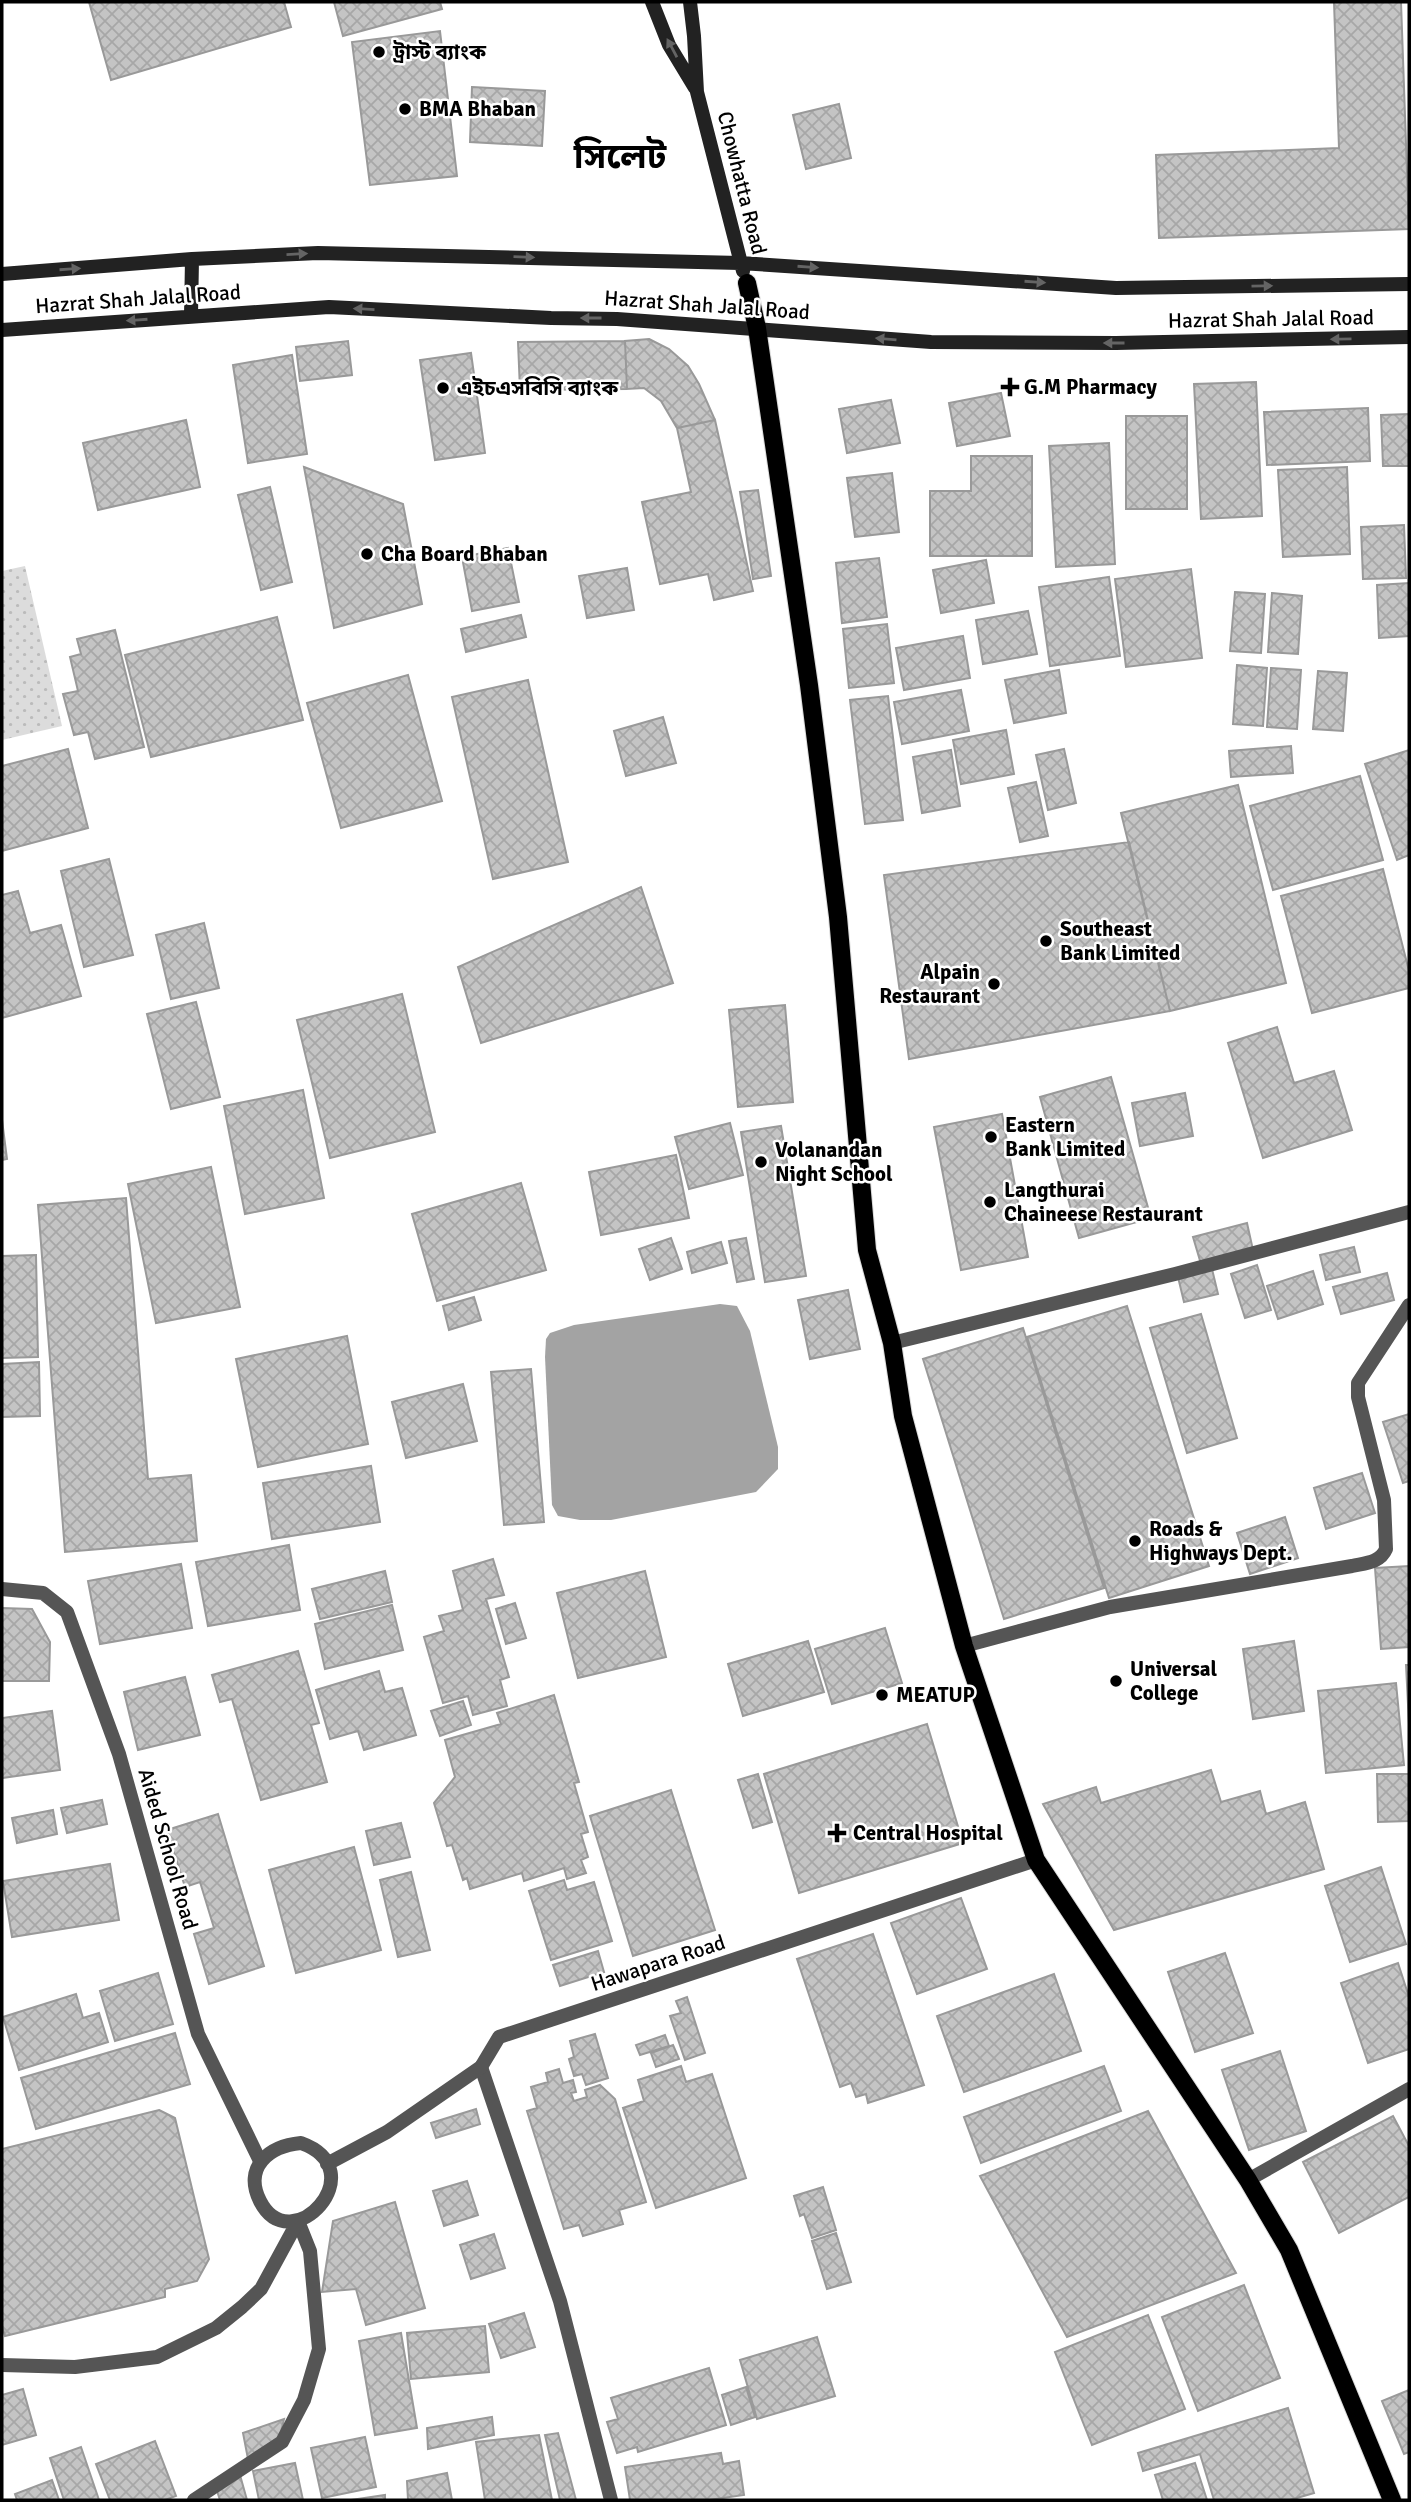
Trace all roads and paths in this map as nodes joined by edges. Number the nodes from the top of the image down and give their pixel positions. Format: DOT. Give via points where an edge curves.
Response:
graph roads {
  1 [pos="652,2"];
  2 [pos="690,2"];
  3 [pos="697,92"];
  4 [pos="192,260"];
  5 [pos="740,263"];
  6 [pos="2,274"];
  7 [pos="747,283"];
  8 [pos="1409,284"];
  9 [pos="191,316"];
  10 [pos="757,328"];
  11 [pos="2,330"];
  12 [pos="1409,337"];
  13 [pos="1409,1212"];
  14 [pos="1409,1305"];
  15 [pos="891,1343"];
  16 [pos="2,1589"];
  17 [pos="964,1646"];
  18 [pos="1036,1860"];
  19 [pos="481,2067"];
  20 [pos="1409,2089"];
  21 [pos="260,2161"];
  22 [pos="327,2164"];
  23 [pos="1248,2180"];
  24 [pos="298,2221"];
  25 [pos="2,2365"];
  26 [pos="194,2500"];
  27 [pos="611,2500"];
  28 [pos="1392,2500"];
  3 -- 1 [label="main road, Chowhatta Road, one-way" via="669,45"];
  2 -- 3 [label="main road, Chowhatta Road"];
  3 -- 5 [label="main road, Chowhatta Road"];
  4 -- 5 [label="main road, Hazrat Shah Jalal Road, one-way" via="318,253"];
  6 -- 4 [label="main road, Hazrat Shah Jalal Road, one-way"];
  4 -- 9 [label="main road"];
  5 -- 7 [label="main road, Chowhatta Road"];
  5 -- 8 [label="main road, Hazrat Shah Jalal Road, one-way" via="1116,288"];
  7 -- 10 [label="main road"];
  10 -- 9 [label="main road, Hazrat Shah Jalal Road, one-way" via="329,307"];
  9 -- 11 [label="main road, Hazrat Shah Jalal Road, one-way"];
  12 -- 10 [label="main road, Hazrat Shah Jalal Road, one-way" via="931,342"];
  10 -- 15 [label="main road" via="838,917 867,1250"];
  13 -- 15 [label="street"];
  14 -- 17 [label="street" via="1358,1383 1384,1500 1386,1549 1378,1560 1110,1607"];
  15 -- 17 [label="main road" via="903,1416"];
  16 -- 21 [label="street, Aided School Road" via="43,1593 67,1612 119,1754 198,2034"];
  17 -- 18 [label="main road"];
  18 -- 19 [label="street, Hawapara Road" via="499,2037"];
  18 -- 23 [label="main road"];
  19 -- 22 [label="street, Hawapara Road" via="387,2132"];
  19 -- 27 [label="street" via="560,2301"];
  20 -- 23 [label="street"];
  21 -- 22 [label="street" via="286,2144 301,2143"];
  21 -- 24 [label="street" via="254,2183 265,2210 275,2218"];
  22 -- 24 [label="street" via="331,2188 316,2212"];
  23 -- 28 [label="main road" via="1289,2250"];
  24 -- 25 [label="street" via="261,2289 216,2328 157,2357 75,2367"];
  24 -- 26 [label="street" via="310,2251 319,2349 304,2400 282,2442"];
}
